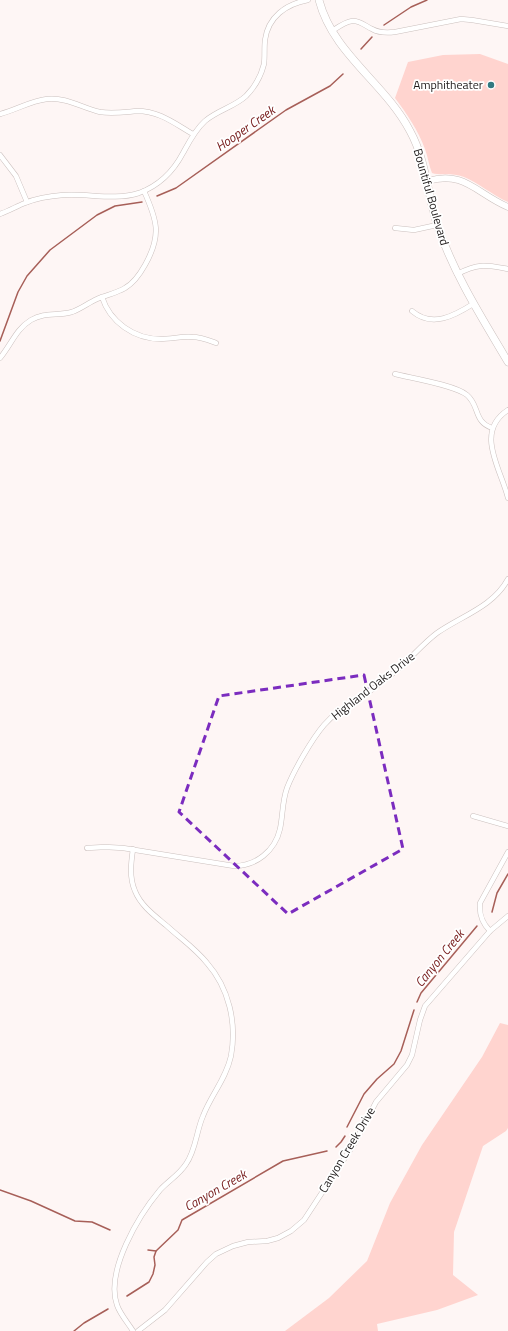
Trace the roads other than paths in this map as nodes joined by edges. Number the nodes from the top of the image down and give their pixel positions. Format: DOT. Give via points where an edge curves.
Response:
graph roads {
  1 [pos="308,0"];
  2 [pos="319,0"];
  3 [pos="508,26"];
  4 [pos="332,31"];
  5 [pos="0,114"];
  6 [pos="193,134"];
  7 [pos="0,155"];
  8 [pos="428,181"];
  9 [pos="144,191"];
  10 [pos="27,202"];
  11 [pos="508,207"];
  12 [pos="0,214"];
  13 [pos="437,225"];
  14 [pos="394,228"];
  15 [pos="508,270"];
  16 [pos="456,274"];
  17 [pos="102,297"];
  18 [pos="473,304"];
  19 [pos="412,311"];
  20 [pos="216,343"];
  21 [pos="0,358"];
  22 [pos="508,362"];
  23 [pos="394,374"];
  24 [pos="508,410"];
  25 [pos="492,428"];
  26 [pos="508,498"];
  27 [pos="508,579"];
  28 [pos="473,816"];
  29 [pos="508,826"];
  30 [pos="87,848"];
  31 [pos="132,849"];
  32 [pos="508,852"];
  33 [pos="508,916"];
  34 [pos="490,931"];
  35 [pos="133,1331"];
  36 [pos="138,1331"];
  1 -- 6 [label="street" via="284,8 270,24 266,35 262,71 251,91 239,102 208,119"];
  2 -- 4 [label="main road, Bountiful Boulevard"];
  3 -- 4 [label="street" via="461,20 387,33 353,21"];
  4 -- 8 [label="main road, Bountiful Boulevard" via="404,120 418,147"];
  5 -- 6 [label="street" via="42,100 63,100 103,112 153,113 167,118"];
  6 -- 9 [label="street" via="172,170"];
  7 -- 10 [label="street" via="16,176"];
  8 -- 11 [label="street" via="447,178 458,180"];
  8 -- 13 [label="main road, Bountiful Boulevard"];
  9 -- 10 [label="street" via="120,197 64,195"];
  9 -- 17 [label="street" via="156,221 152,251 133,283"];
  10 -- 12 [label="street"];
  13 -- 14 [label="street" via="414,230"];
  13 -- 16 [label="main road, Bountiful Boulevard"];
  15 -- 16 [label="street" via="482,265"];
  16 -- 18 [label="main road, Bountiful Boulevard"];
  17 -- 20 [label="street" via="106,308 117,321 126,329 138,334 160,339 194,337"];
  17 -- 21 [label="street" via="75,311 44,315 31,320 20,329"];
  18 -- 19 [label="street" via="457,314 442,319 422,318"];
  18 -- 22 [label="main road, Bountiful Boulevard"];
  23 -- 25 [label="street" via="464,393 471,400 481,422"];
  24 -- 25 [label="street"];
  25 -- 26 [label="street" via="491,443"];
  27 -- 31 [label="street, Highland Oaks Drive" via="492,600 437,634 394,673 328,720 290,782 282,805 278,835 272,847 262,857 247,864 234,866"];
  28 -- 29 [label="street"];
  30 -- 31 [label="street, Highland Oaks Drive"];
  31 -- 35 [label="street" via="131,873 137,896 151,913 203,958 213,970 228,1000 233,1033 231,1057 226,1072 204,1114 191,1155 182,1170 157,1194 133,1230 122,1254 116,1297 118,1306"];
  32 -- 34 [label="street" via="480,903 482,922"];
  33 -- 34 [label="street, Canyon Creek Drive"];
  34 -- 36 [label="street, Canyon Creek Drive" via="425,1006 407,1065 376,1102 354,1144 304,1220 282,1236 233,1246 216,1254 165,1310"];
}
